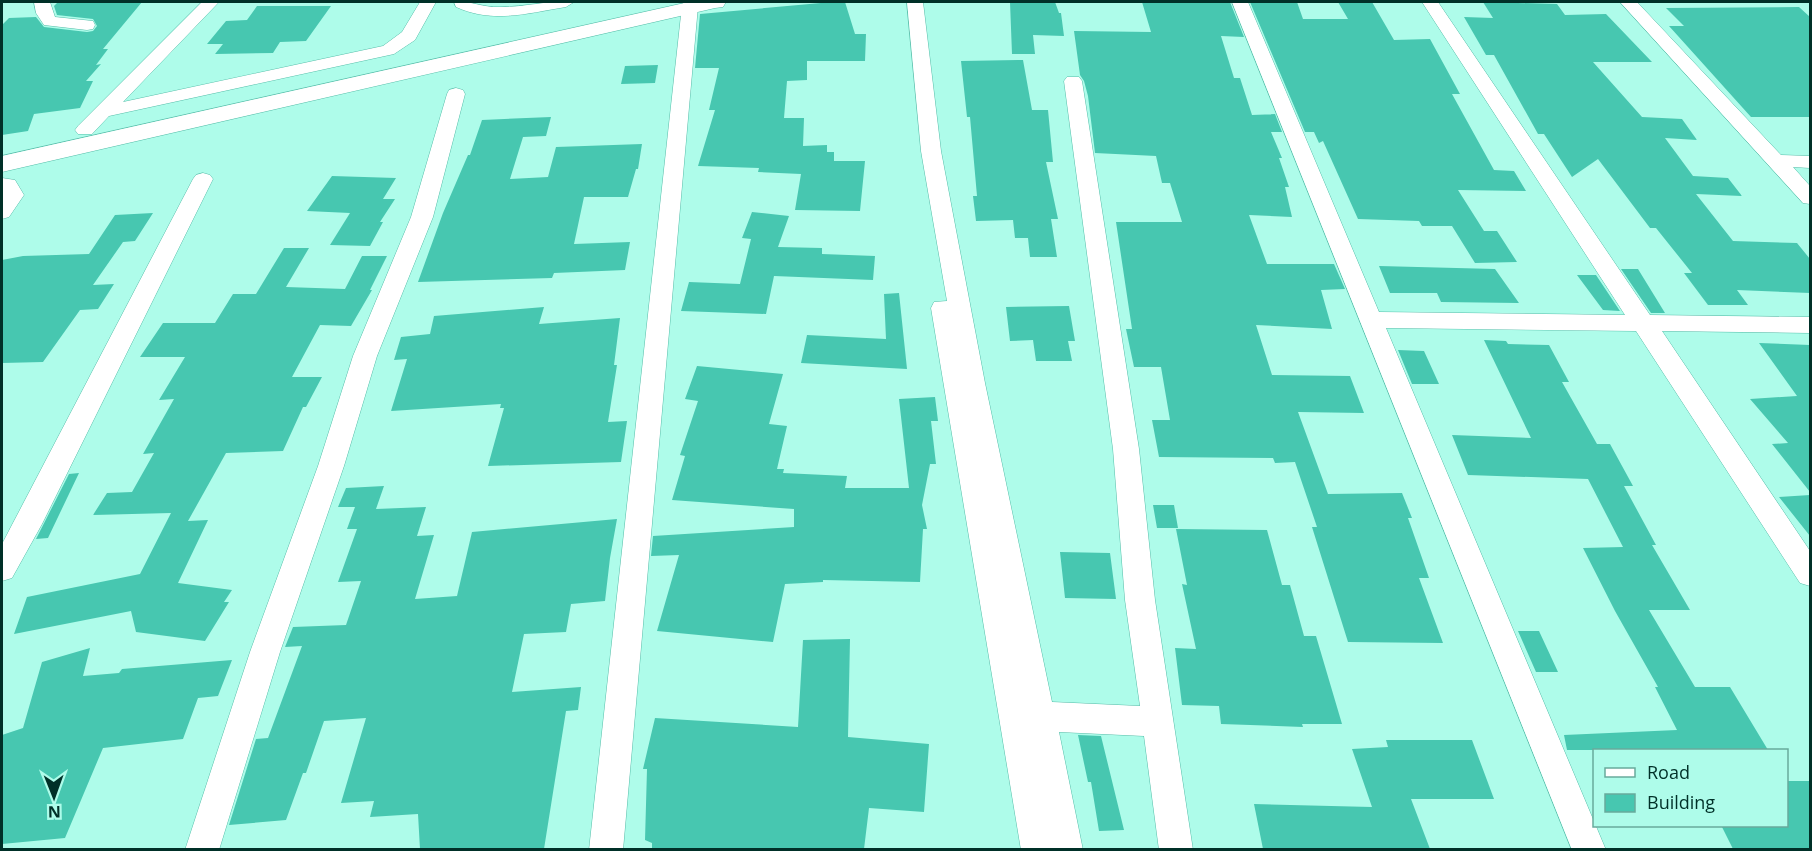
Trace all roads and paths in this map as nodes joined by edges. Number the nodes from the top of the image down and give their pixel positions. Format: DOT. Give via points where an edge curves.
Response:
graph roads {
  1 [pos="42,2"];
  2 [pos="211,2"];
  3 [pos="428,2"];
  4 [pos="462,2"];
  5 [pos="566,2"];
  6 [pos="653,2"];
  7 [pos="715,2"];
  8 [pos="900,2"];
  9 [pos="915,2"];
  10 [pos="1240,2"];
  11 [pos="1430,2"];
  12 [pos="1628,2"];
  13 [pos="690,6"];
  14 [pos="87,25"];
  15 [pos="915,63"];
  16 [pos="1072,81"];
  17 [pos="456,94"];
  18 [pos="106,111"];
  19 [pos="85,130"];
  20 [pos="2,149"];
  21 [pos="1777,162"];
  22 [pos="1810,162"];
  23 [pos="2,164"];
  24 [pos="203,179"];
  25 [pos="2,184"];
  26 [pos="1810,198"];
  27 [pos="2,213"];
  28 [pos="1372,320"];
  29 [pos="1646,324"];
  30 [pos="1810,325"];
  31 [pos="2,569"];
  32 [pos="1810,574"];
  33 [pos="1039,716"];
  34 [pos="1158,722"];
  35 [pos="202,849"];
  36 [pos="606,849"];
  37 [pos="1038,849"];
  38 [pos="1066,849"];
  39 [pos="1176,849"];
  40 [pos="1589,849"];
  1 -- 14 [label="street" via="50,21"];
  2 -- 18 [label="street"];
  3 -- 18 [label="street" via="411,35 388,50"];
  4 -- 5 [label="street" via="472,10 486,13"];
  6 -- 19 [label="main road"];
  7 -- 13 [label="main road"];
  8 -- 15 [label="street"];
  9 -- 15 [label="street"];
  10 -- 28 [label="street"];
  11 -- 29 [label="street"];
  12 -- 21 [label="street"];
  13 -- 23 [label="main road"];
  13 -- 36 [label="street"];
  15 -- 33 [label="street"];
  15 -- 37 [label="street" via="918,152"];
  16 -- 34 [label="street" via="1126,449 1140,600"];
  17 -- 35 [label="street" via="422,217 364,356"];
  18 -- 19 [label="street"];
  19 -- 20 [label="main road"];
  21 -- 22 [label="street"];
  21 -- 26 [label="street"];
  24 -- 31 [label="street"];
  25 -- 27 [label="street" via="8,184 14,195"];
  28 -- 29 [label="street"];
  28 -- 40 [label="street"];
  29 -- 30 [label="street"];
  29 -- 32 [label="street"];
  33 -- 34 [label="street"];
  33 -- 38 [label="street"];
  34 -- 39 [label="street"];
}
